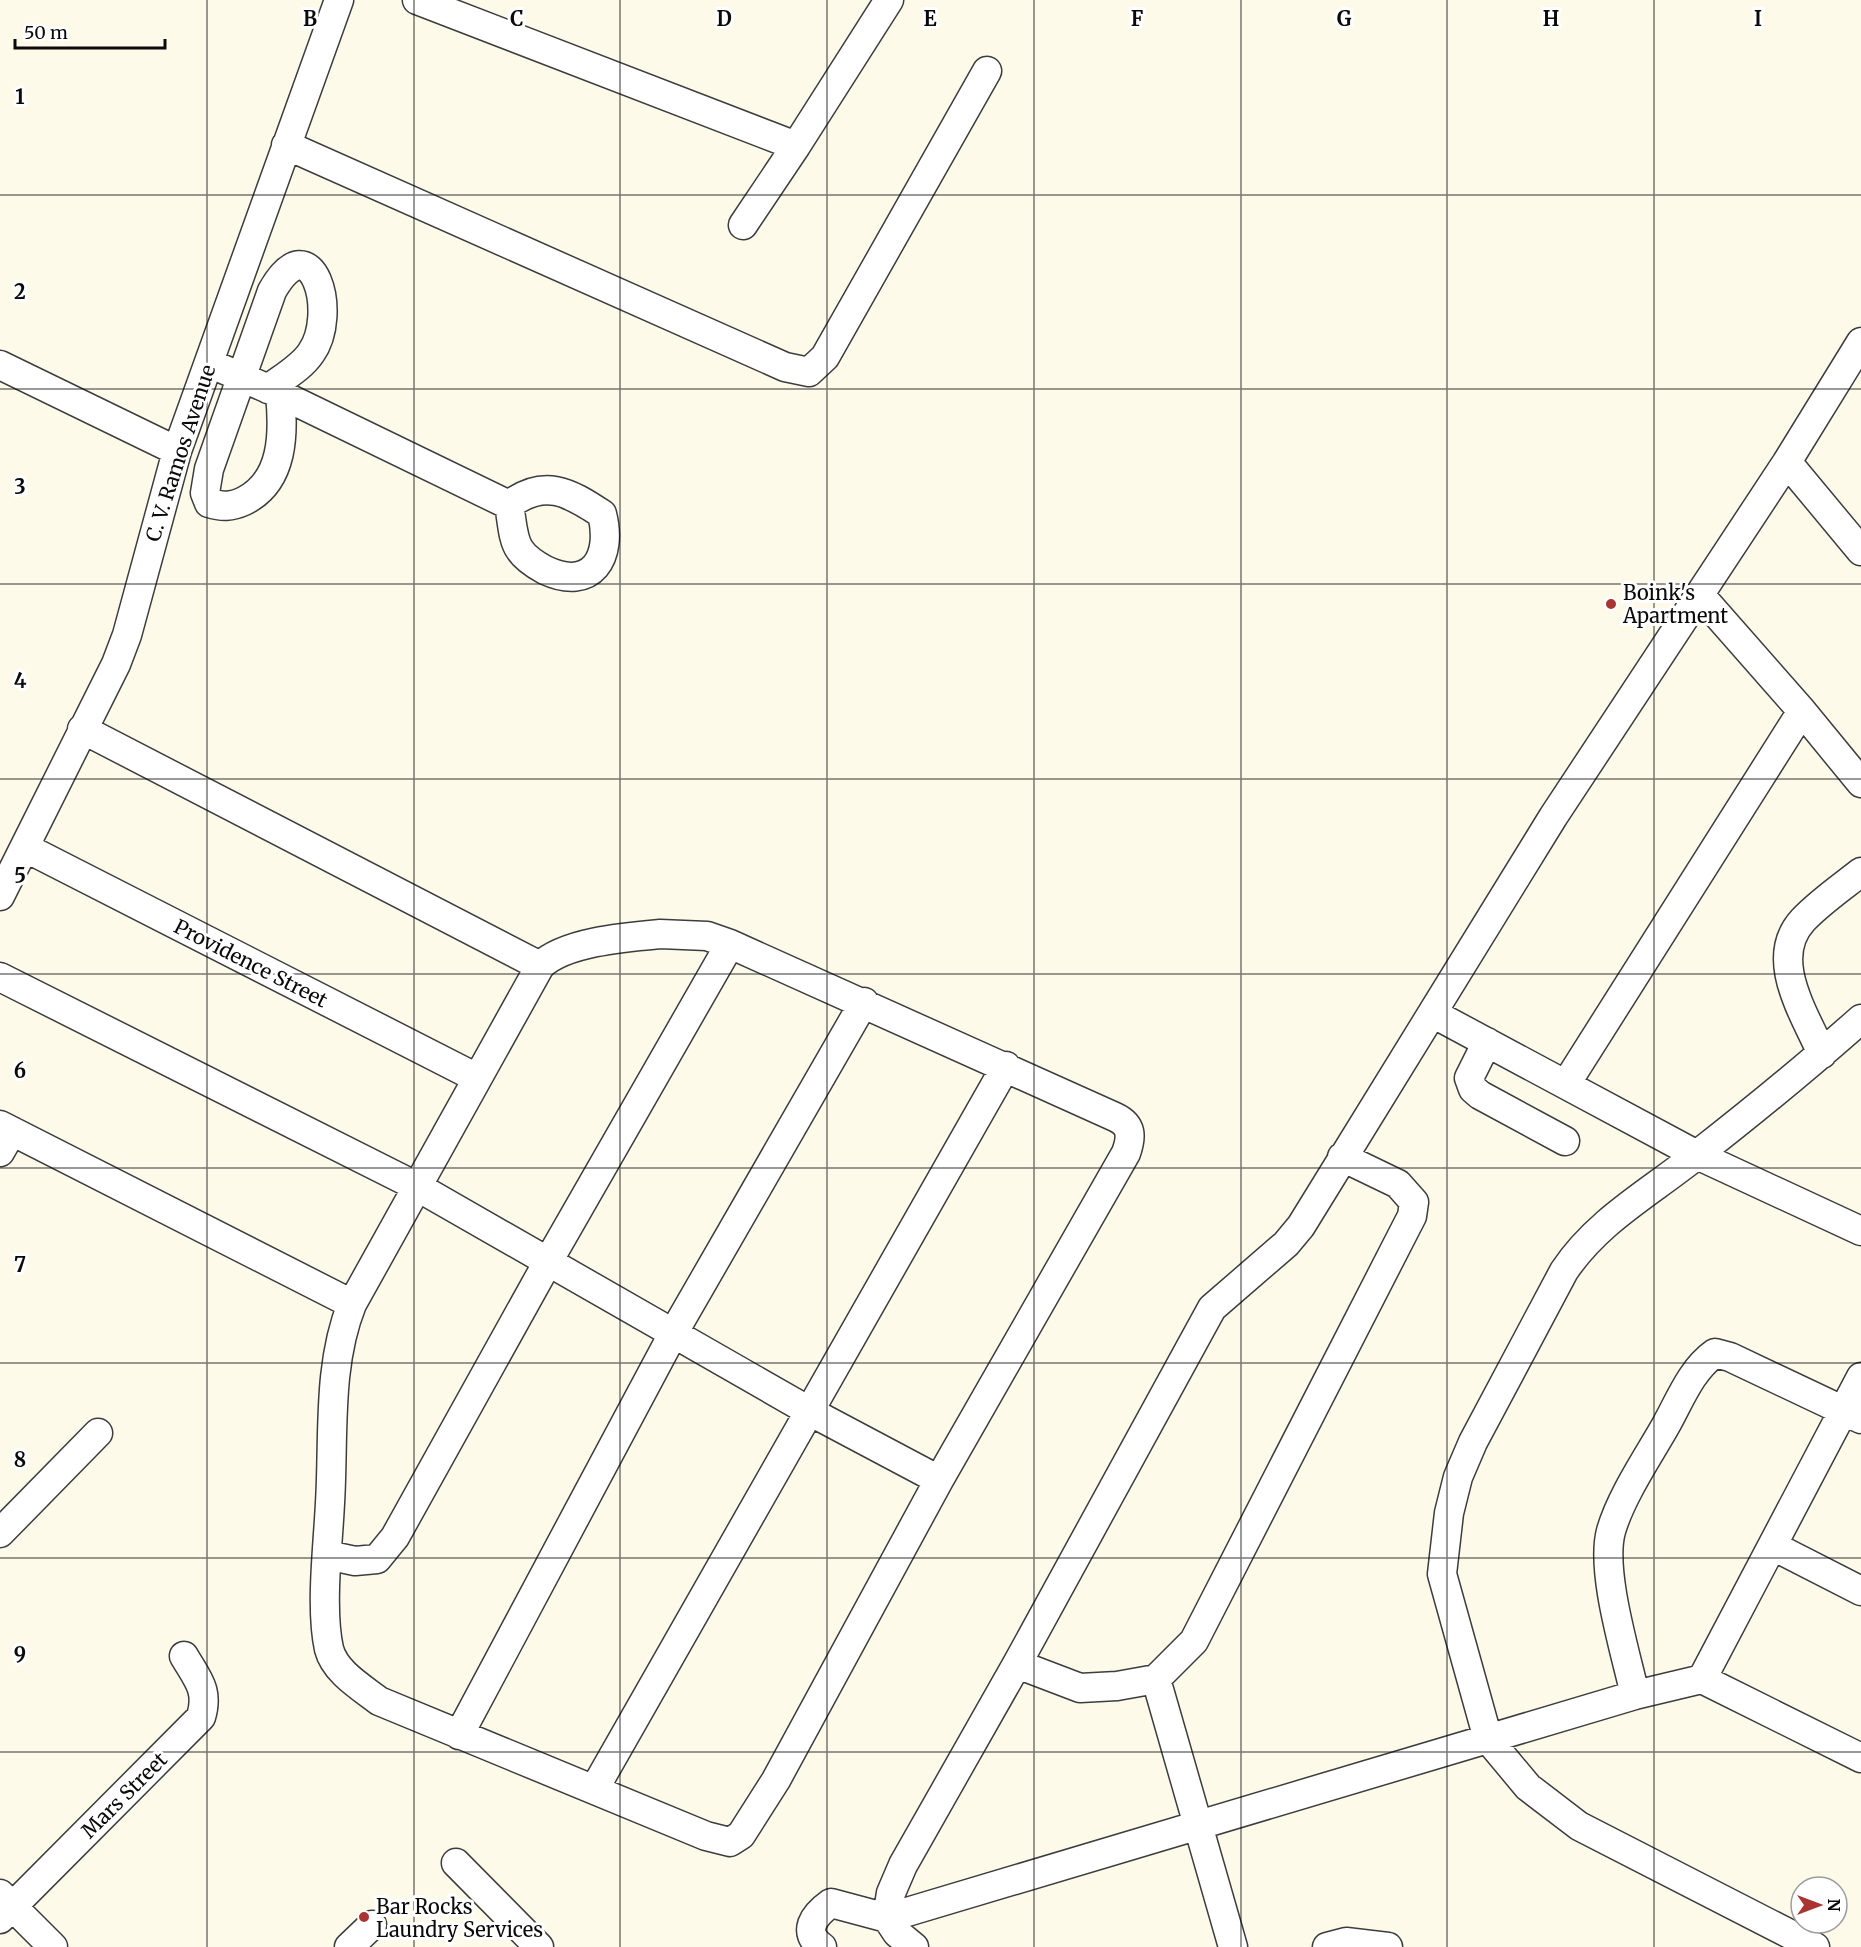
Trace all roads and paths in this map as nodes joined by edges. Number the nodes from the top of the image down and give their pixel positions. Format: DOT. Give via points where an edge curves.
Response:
graph roads {
  1 [pos="339,0"];
  2 [pos="417,0"];
  3 [pos="889,0"];
  4 [pos="987,70"];
  5 [pos="286,145"];
  6 [pos="796,146"];
  7 [pos="743,225"];
  8 [pos="1861,342"];
  9 [pos="209,363"];
  10 [pos="0,365"];
  11 [pos="240,377"];
  12 [pos="274,391"];
  13 [pos="177,451"];
  14 [pos="1787,462"];
  15 [pos="509,506"];
  16 [pos="1861,551"];
  17 [pos="1700,596"];
  18 [pos="1802,711"];
  19 [pos="82,729"];
  20 [pos="1861,783"];
  21 [pos="26,848"];
  22 [pos="1861,872"];
  23 [pos="0,897"];
  24 [pos="730,944"];
  25 [pos="540,966"];
  26 [pos="0,977"];
  27 [pos="864,1002"];
  28 [pos="1434,1014"];
  29 [pos="1861,1019"];
  30 [pos="1487,1042"];
  31 [pos="1822,1054"];
  32 [pos="1006,1066"];
  33 [pos="477,1078"];
  34 [pos="1566,1084"];
  35 [pos="4,1136"];
  36 [pos="1565,1141"];
  37 [pos="1697,1155"];
  38 [pos="1342,1157"];
  39 [pos="416,1186"];
  40 [pos="1861,1231"];
  41 [pos="549,1260"];
  42 [pos="352,1304"];
  43 [pos="674,1332"];
  44 [pos="1861,1377"];
  45 [pos="809,1411"];
  46 [pos="1853,1415"];
  47 [pos="98,1433"];
  48 [pos="939,1480"];
  49 [pos="0,1533"];
  50 [pos="1773,1546"];
  51 [pos="327,1555"];
  52 [pos="1861,1591"];
  53 [pos="184,1656"];
  54 [pos="1017,1664"];
  55 [pos="1156,1679"];
  56 [pos="1702,1679"];
  57 [pos="1635,1695"];
  58 [pos="459,1735"];
  59 [pos="1488,1739"];
  60 [pos="1861,1758"];
  61 [pos="595,1788"];
  62 [pos="1197,1826"];
  63 [pos="456,1863"];
  64 [pos="4,1906"];
  65 [pos="372,1925"];
  66 [pos="895,1936"];
  67 [pos="53,1947"];
  68 [pos="349,1947"];
  69 [pos="539,1947"];
  70 [pos="822,1947"];
  71 [pos="1233,1947"];
  72 [pos="1327,1947"];
  73 [pos="1388,1947"];
  74 [pos="1815,1947"];
  1 -- 5 [label="street, C. V. Ramos Avenue"];
  2 -- 6 [label="street"];
  3 -- 6 [label="street"];
  4 -- 5 [label="street" via="825,357 809,372 785,367"];
  5 -- 9 [label="street, C. V. Ramos Avenue"];
  6 -- 7 [label="street"];
  8 -- 14 [label="street"];
  9 -- 11 [label="street"];
  9 -- 13 [label="street, C. V. Ramos Avenue"];
  10 -- 13 [label="street"];
  11 -- 12 [label="street"];
  11 -- 12 [label="street" via="272,291 281,275 292,267 302,266 313,271 319,280 321,330 306,359"];
  11 -- 12 [label="street" via="209,469 205,493 209,502 221,507 236,505 261,490 271,477 282,437"];
  12 -- 15 [label="street"];
  13 -- 19 [label="street, C. V. Ramos Avenue" via="130,626 116,664"];
  14 -- 16 [label="street"];
  14 -- 17 [label="street"];
  17 -- 18 [label="street"];
  17 -- 28 [label="street" via="1553,817"];
  18 -- 20 [label="street"];
  18 -- 34 [label="street"];
  19 -- 21 [label="street, C. V. Ramos Avenue"];
  19 -- 25 [label="street"];
  21 -- 23 [label="street, C. V. Ramos Avenue"];
  21 -- 33 [label="street, Providence Street"];
  22 -- 31 [label="street" via="1804,919 1789,948 1788,977"];
  24 -- 25 [label="street" via="707,936 639,936 580,947 549,957"];
  24 -- 27 [label="street"];
  24 -- 41 [label="street"];
  25 -- 33 [label="street"];
  26 -- 39 [label="street"];
  27 -- 32 [label="street"];
  27 -- 43 [label="street"];
  28 -- 30 [label="street"];
  28 -- 38 [label="street"];
  29 -- 31 [label="street"];
  30 -- 34 [label="street"];
  30 -- 36 [label="street" via="1469,1078 1473,1089"];
  31 -- 37 [label="street"];
  32 -- 45 [label="street"];
  32 -- 48 [label="street" via="1124,1121 1131,1141"];
  33 -- 39 [label="street"];
  34 -- 37 [label="street"];
  35 -- 42 [label="street"];
  37 -- 40 [label="street"];
  37 -- 59 [label="street" via="1598,1228 1579,1247 1478,1432 1458,1477 1449,1513 1442,1574"];
  38 -- 54 [label="street" via="1286,1244 1212,1308"];
  38 -- 55 [label="street" via="1407,1192 1414,1202 1412,1216 1194,1641"];
  39 -- 41 [label="street"];
  39 -- 42 [label="street"];
  41 -- 43 [label="street"];
  41 -- 51 [label="street" via="395,1537 377,1559 355,1561"];
  42 -- 51 [label="street" via="342,1329 336,1364"];
  43 -- 45 [label="street"];
  43 -- 58 [label="street"];
  44 -- 46 [label="street"];
  45 -- 48 [label="street"];
  45 -- 61 [label="street"];
  46 -- 50 [label="street"];
  46 -- 57 [label="street" via="1730,1357 1715,1353 1701,1364 1611,1532 1609,1561 1616,1612"];
  47 -- 49 [label="street"];
  48 -- 61 [label="street" via="776,1780 741,1835 730,1842 720,1841"];
  50 -- 52 [label="street"];
  50 -- 56 [label="street"];
  51 -- 58 [label="street" via="329,1650 339,1667 379,1701"];
  53 -- 64 [label="street, Mars Street" via="203,1689 201,1718"];
  54 -- 55 [label="street" via="1080,1688"];
  54 -- 66 [label="street" via="903,1864 891,1893"];
  55 -- 62 [label="street"];
  56 -- 57 [label="street"];
  56 -- 60 [label="street"];
  57 -- 59 [label="street"];
  58 -- 61 [label="street"];
  59 -- 62 [label="street"];
  59 -- 74 [label="street" via="1528,1787 1579,1826"];
  62 -- 66 [label="street"];
  62 -- 71 [label="street"];
  63 -- 69 [label="street"];
  64 -- 67 [label="street"];
  65 -- 68 [label="street"];
  66 -- 70 [label="street" via="831,1903 810,1929"];
  72 -- 73 [label="street" via="1346,1942"];
}
